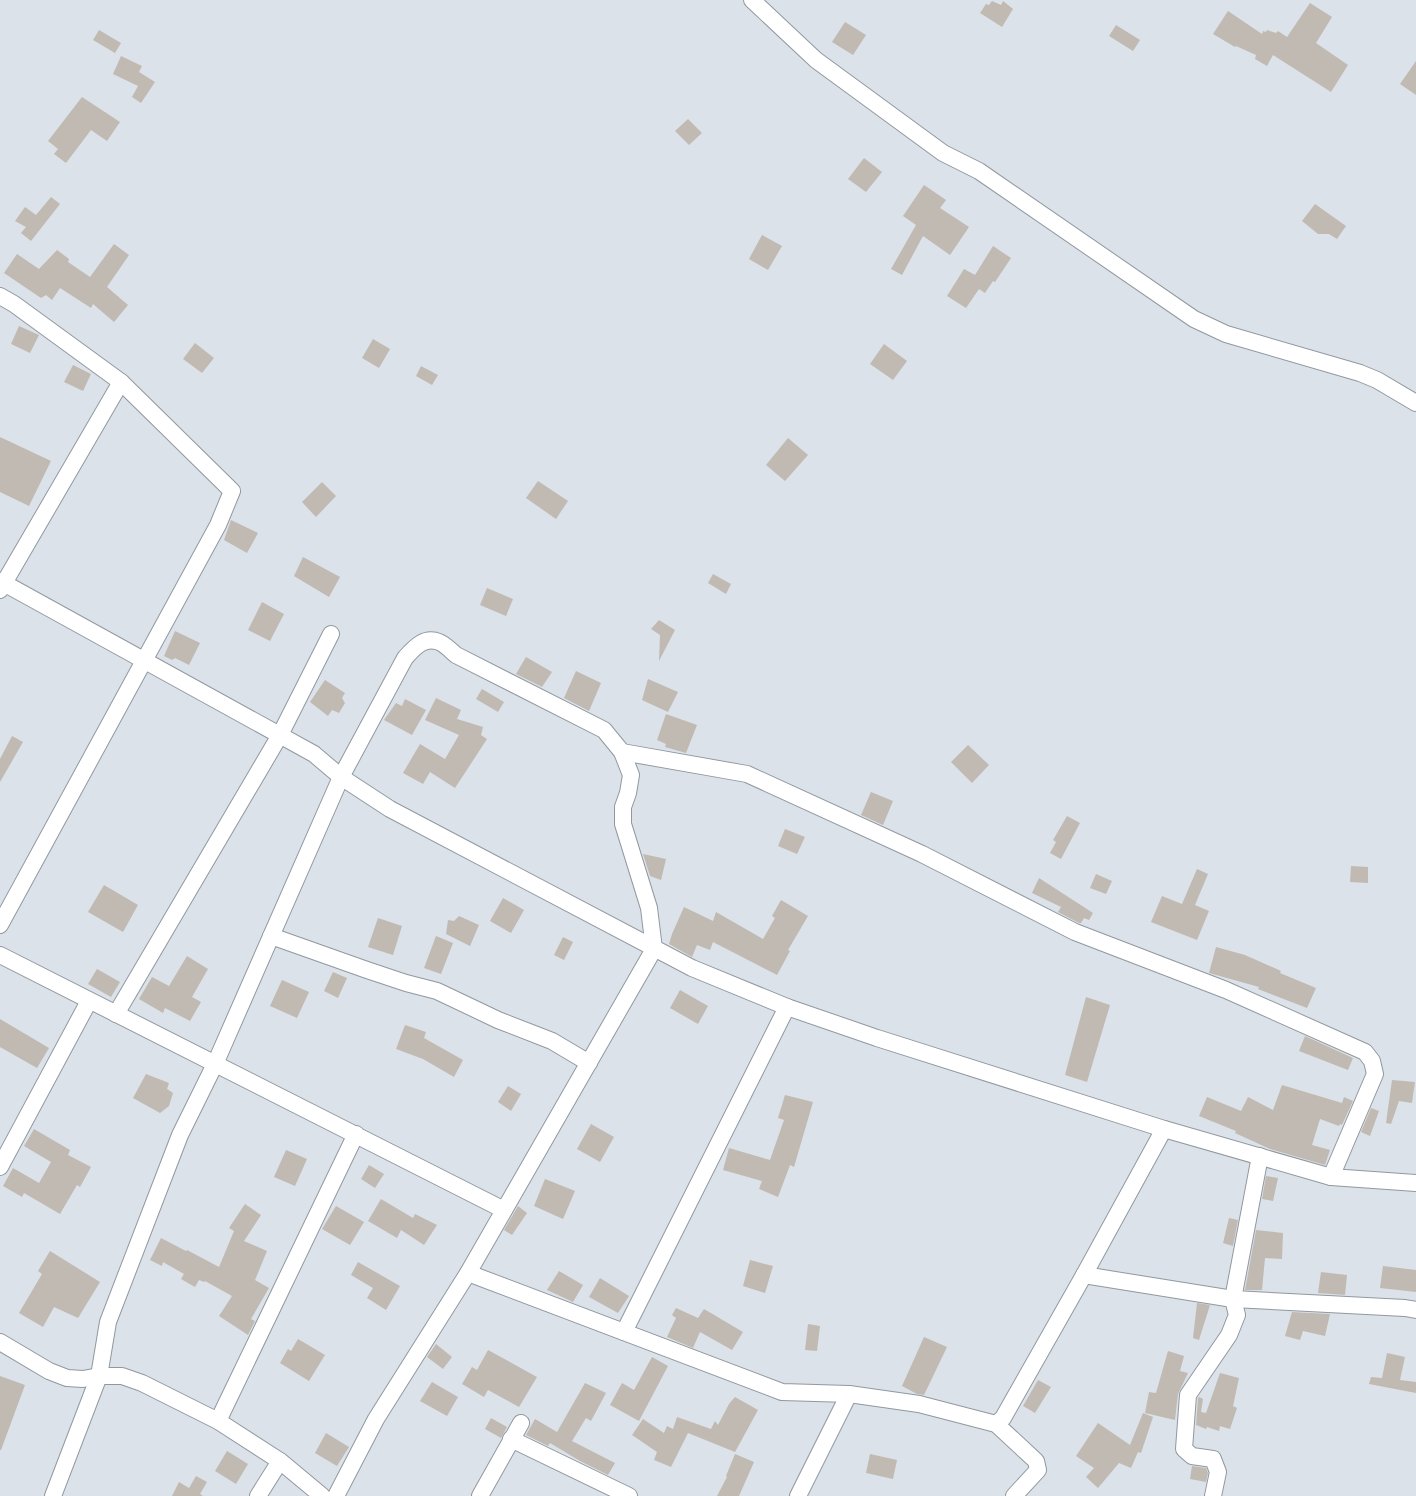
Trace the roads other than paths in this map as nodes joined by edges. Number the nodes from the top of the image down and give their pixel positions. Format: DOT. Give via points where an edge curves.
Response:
graph roads {
  1 [pos="752,0"];
  2 [pos="0,296"];
  3 [pos="121,382"];
  4 [pos="1416,403"];
  5 [pos="1,585"];
  6 [pos="331,634"];
  7 [pos="145,660"];
  8 [pos="280,735"];
  9 [pos="622,752"];
  10 [pos="341,777"];
  11 [pos="0,925"];
  12 [pos="271,936"];
  13 [pos="654,948"];
  14 [pos="0,955"];
  15 [pos="89,1001"];
  16 [pos="787,1007"];
  17 [pos="116,1014"];
  18 [pos="589,1063"];
  19 [pos="215,1064"];
  20 [pos="1164,1128"];
  21 [pos="356,1134"];
  22 [pos="1260,1156"];
  23 [pos="0,1167"];
  24 [pos="1331,1176"];
  25 [pos="1416,1183"];
  26 [pos="504,1210"];
  27 [pos="468,1273"];
  28 [pos="1084,1275"];
  29 [pos="1233,1299"];
  30 [pos="1416,1310"];
  31 [pos="624,1332"];
  32 [pos="0,1342"];
  33 [pos="99,1376"];
  34 [pos="849,1394"];
  35 [pos="218,1422"];
  36 [pos="521,1423"];
  37 [pos="996,1424"];
  38 [pos="511,1439"];
  39 [pos="280,1462"];
  40 [pos="53,1496"];
  41 [pos="258,1496"];
  42 [pos="322,1496"];
  43 [pos="336,1496"];
  44 [pos="480,1496"];
  45 [pos="630,1496"];
  46 [pos="798,1496"];
  47 [pos="1014,1496"];
  48 [pos="1213,1496"];
  1 -- 4 [label="street" via="816,60 943,153 979,171 1194,319 1226,334 1360,373"];
  2 -- 3 [label="street"];
  3 -- 5 [label="street"];
  3 -- 7 [label="street" via="232,491 218,525"];
  5 -- 7 [label="street"];
  6 -- 8 [label="street"];
  7 -- 8 [label="street"];
  7 -- 11 [label="street"];
  8 -- 10 [label="street" via="314,754"];
  8 -- 17 [label="street"];
  9 -- 10 [label="street" via="604,730 456,654 439,642 424,641 405,658"];
  9 -- 13 [label="street" via="631,775 623,807 623,824 649,908"];
  9 -- 24 [label="street" via="746,774 922,854 1075,932 1226,990 1365,1052 1372,1061 1375,1074"];
  10 -- 12 [label="street"];
  10 -- 13 [label="street" via="390,809"];
  12 -- 18 [label="street" via="437,991 552,1041"];
  12 -- 19 [label="street"];
  13 -- 16 [label="street" via="692,968"];
  13 -- 18 [label="street"];
  14 -- 15 [label="street"];
  15 -- 17 [label="street"];
  15 -- 23 [label="street"];
  16 -- 20 [label="street"];
  16 -- 31 [label="street"];
  17 -- 19 [label="street"];
  18 -- 26 [label="street"];
  19 -- 21 [label="street"];
  19 -- 33 [label="street" via="180,1134 108,1322"];
  20 -- 22 [label="street"];
  20 -- 28 [label="street"];
  21 -- 26 [label="street"];
  21 -- 35 [label="street"];
  22 -- 24 [label="street"];
  22 -- 29 [label="street"];
  24 -- 25 [label="street"];
  26 -- 27 [label="street"];
  27 -- 31 [label="street"];
  27 -- 43 [label="street" via="376,1419"];
  28 -- 29 [label="street"];
  28 -- 37 [label="street" via="1004,1418"];
  29 -- 30 [label="street"];
  29 -- 48 [label="street" via="1237,1315 1230,1335 1193,1387 1187,1403 1184,1449 1192,1456 1213,1460 1218,1472"];
  31 -- 34 [label="street" via="782,1392"];
  32 -- 33 [label="street" via="67,1378"];
  33 -- 35 [label="street" via="122,1376 142,1383"];
  33 -- 40 [label="street"];
  34 -- 37 [label="street" via="919,1404"];
  34 -- 46 [label="street"];
  35 -- 39 [label="street"];
  36 -- 38 [label="street"];
  37 -- 47 [label="street" via="1038,1465 1038,1470"];
  38 -- 44 [label="street"];
  38 -- 45 [label="street"];
  39 -- 41 [label="street"];
  39 -- 42 [label="street"];
}
